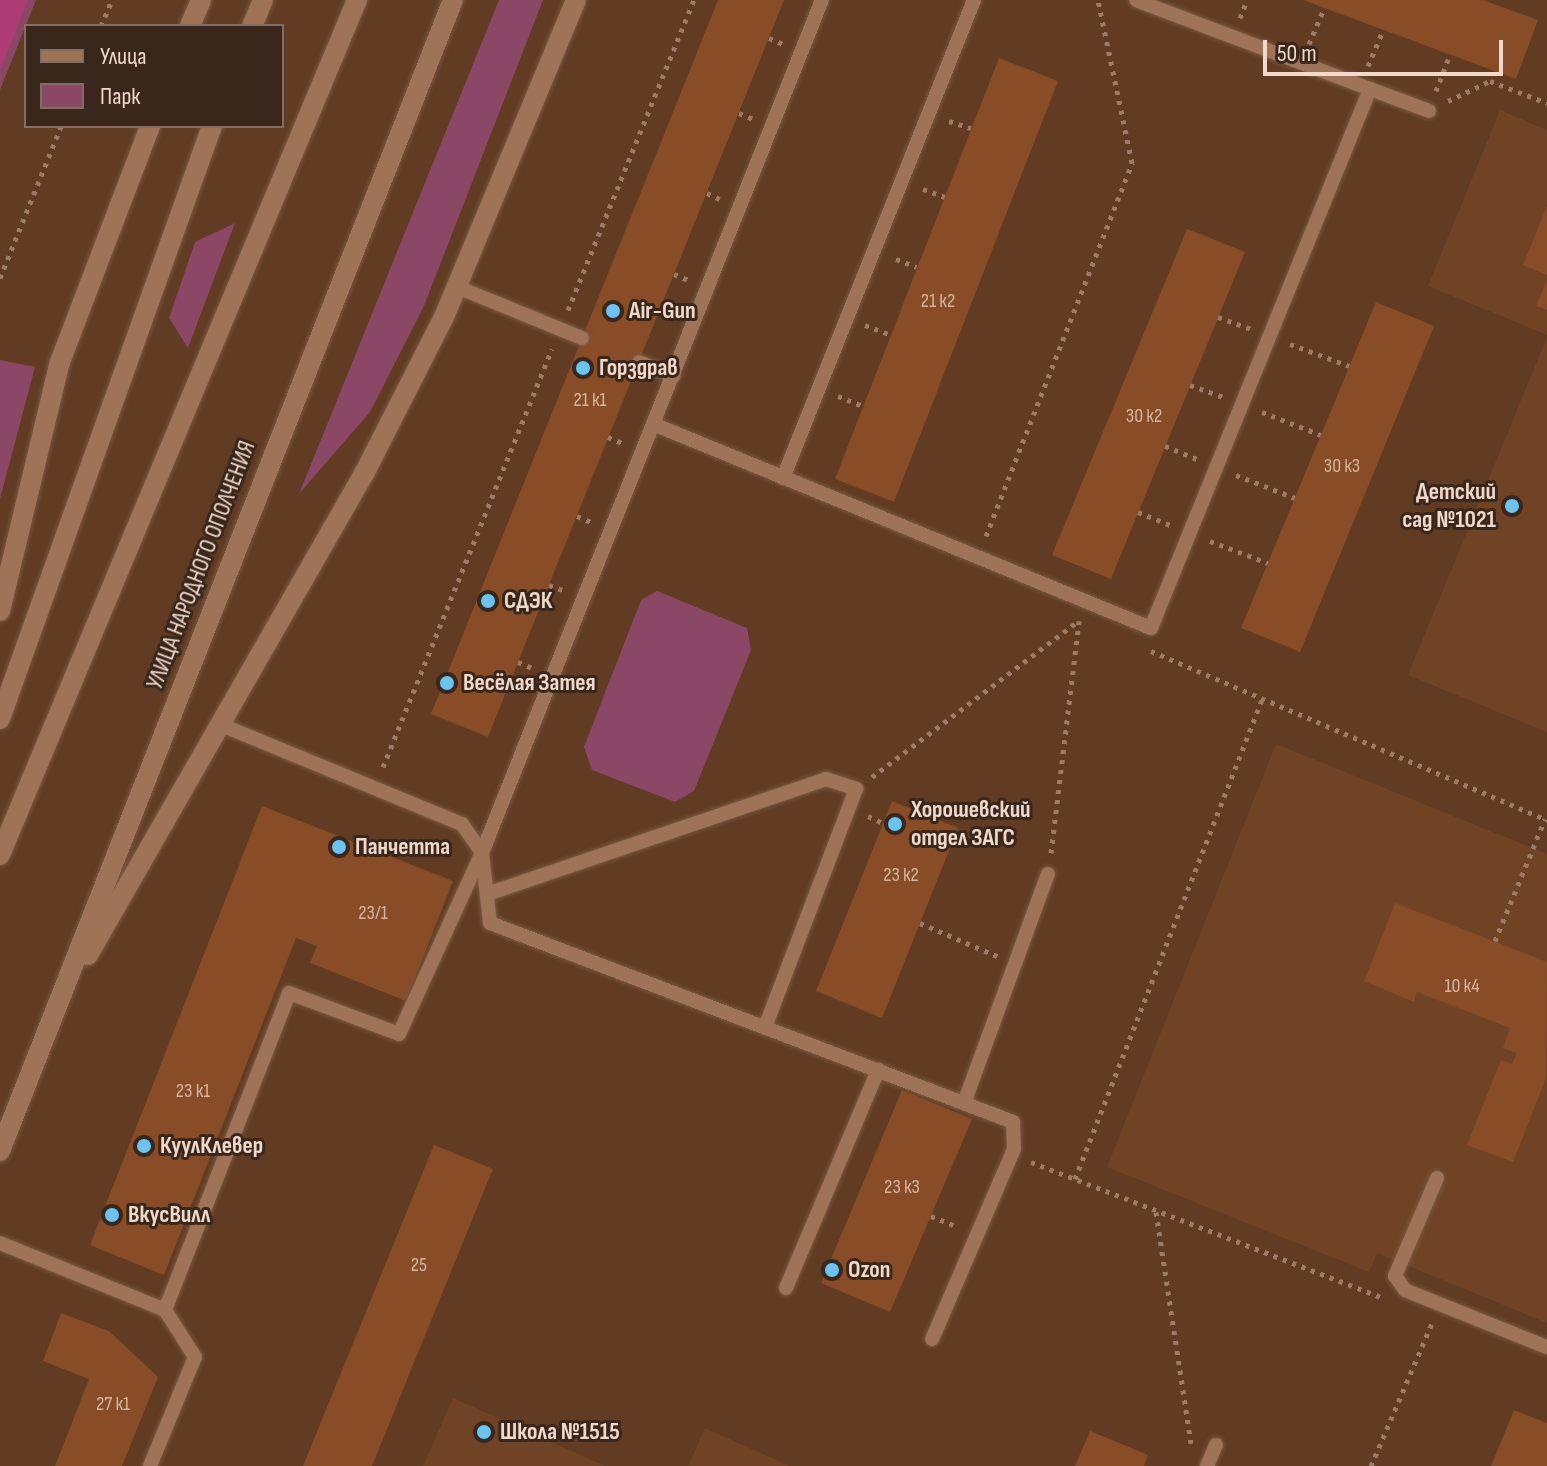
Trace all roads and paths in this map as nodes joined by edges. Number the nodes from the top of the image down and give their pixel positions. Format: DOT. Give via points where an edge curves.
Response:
graph roads {
  1 [pos="112,0"];
  2 [pos="201,0"];
  3 [pos="263,0"];
  4 [pos="357,0"];
  5 [pos="453,0"];
  6 [pos="576,0"];
  7 [pos="694,0"];
  8 [pos="822,0"];
  9 [pos="974,0"];
  10 [pos="1098,0"];
  11 [pos="1136,0"];
  12 [pos="1324,8"];
  13 [pos="102,24"];
  14 [pos="191,24"];
  15 [pos="253,24"];
  16 [pos="1383,30"];
  17 [pos="1450,55"];
  18 [pos="1301,63"];
  19 [pos="1365,88"];
  20 [pos="1547,103"];
  21 [pos="1429,111"];
  22 [pos="60,128"];
  23 [pos="149,128"];
  24 [pos="211,128"];
  25 [pos="0,278"];
  26 [pos="457,287"];
  27 [pos="560,330"];
  28 [pos="582,338"];
  29 [pos="639,362"];
  30 [pos="673,376"];
  31 [pos="653,424"];
  32 [pos="783,478"];
  33 [pos="978,555"];
  34 [pos="0,611"];
  35 [pos="1065,615"];
  36 [pos="1079,621"];
  37 [pos="1093,627"];
  38 [pos="1136,644"];
  39 [pos="1263,697"];
  40 [pos="0,719"];
  41 [pos="219,724"];
  42 [pos="856,789"];
  43 [pos="373,791"];
  44 [pos="1546,819"];
  45 [pos="482,853"];
  46 [pos="0,855"];
  47 [pos="1048,874"];
  48 [pos="487,894"];
  49 [pos="920,923"];
  50 [pos="1495,941"];
  51 [pos="1015,964"];
  52 [pos="52,1018"];
  53 [pos="765,1027"];
  54 [pos="878,1070"];
  55 [pos="964,1103"];
  56 [pos="0,1151"];
  57 [pos="1011,1154"];
  58 [pos="1437,1178"];
  59 [pos="1075,1179"];
  60 [pos="1156,1211"];
  61 [pos="0,1243"];
  62 [pos="786,1288"];
  63 [pos="1396,1303"];
  64 [pos="165,1310"];
  65 [pos="1421,1313"];
  66 [pos="1434,1318"];
  67 [pos="1448,1324"];
  68 [pos="932,1339"];
  69 [pos="1547,1347"];
  70 [pos="1216,1445"];
  71 [pos="1192,1451"];
  72 [pos="150,1466"];
  73 [pos="1207,1466"];
  74 [pos="1371,1466"];
  1 -- 13 [label="path"];
  2 -- 14 [label="main road"];
  3 -- 15 [label="main road"];
  4 -- 46 [label="main road"];
  5 -- 52 [label="main road, УЛИЦА НАРОДНОГО ОПОЛЧЕНИЯ"];
  6 -- 26 [label="main road"];
  7 -- 27 [label="path"];
  8 -- 30 [label="lane"];
  9 -- 32 [label="lane"];
  10 -- 33 [label="path" via="1132,163"];
  11 -- 18 [label="lane"];
  12 -- 18 [label="path"];
  16 -- 19 [label="path"];
  17 -- 21 [label="path"];
  18 -- 19 [label="lane"];
  19 -- 21 [label="lane"];
  19 -- 33 [label="lane" via="1151,628"];
  20 -- 21 [label="path" via="1490,81"];
  22 -- 25 [label="path"];
  23 -- 34 [label="main road" via="60,362"];
  24 -- 40 [label="main road"];
  26 -- 27 [label="lane"];
  26 -- 41 [label="main road" via="365,472"];
  27 -- 28 [label="lane"];
  27 -- 43 [label="path"];
  29 -- 30 [label="lane"];
  30 -- 31 [label="lane"];
  31 -- 32 [label="lane"];
  31 -- 45 [label="lane"];
  32 -- 33 [label="lane"];
  35 -- 36 [label="path"];
  36 -- 37 [label="path"];
  36 -- 42 [label="path"];
  36 -- 47 [label="path"];
  38 -- 39 [label="path"];
  39 -- 44 [label="path"];
  39 -- 59 [label="path"];
  41 -- 43 [label="lane"];
  41 -- 52 [label="main road"];
  42 -- 48 [label="lane" via="826,779"];
  42 -- 53 [label="lane"];
  43 -- 45 [label="lane" via="462,824"];
  44 -- 50 [label="path"];
  45 -- 48 [label="lane"];
  45 -- 64 [label="lane" via="399,1034 289,993"];
  47 -- 51 [label="lane"];
  48 -- 53 [label="lane" via="490,923"];
  49 -- 51 [label="path"];
  51 -- 55 [label="lane"];
  52 -- 56 [label="main road, УЛИЦА НАРОДНОГО ОПОЛЧЕНИЯ"];
  53 -- 54 [label="lane"];
  54 -- 55 [label="lane"];
  54 -- 62 [label="lane"];
  55 -- 57 [label="lane" via="1013,1122"];
  57 -- 59 [label="path"];
  57 -- 68 [label="lane"];
  58 -- 69 [label="lane" via="1395,1276 1405,1290"];
  59 -- 60 [label="path"];
  60 -- 63 [label="path"];
  60 -- 71 [label="path"];
  61 -- 64 [label="lane"];
  64 -- 72 [label="lane" via="195,1357"];
  65 -- 66 [label="path"];
  66 -- 67 [label="path"];
  66 -- 74 [label="path"];
  70 -- 73 [label="lane"];
}
